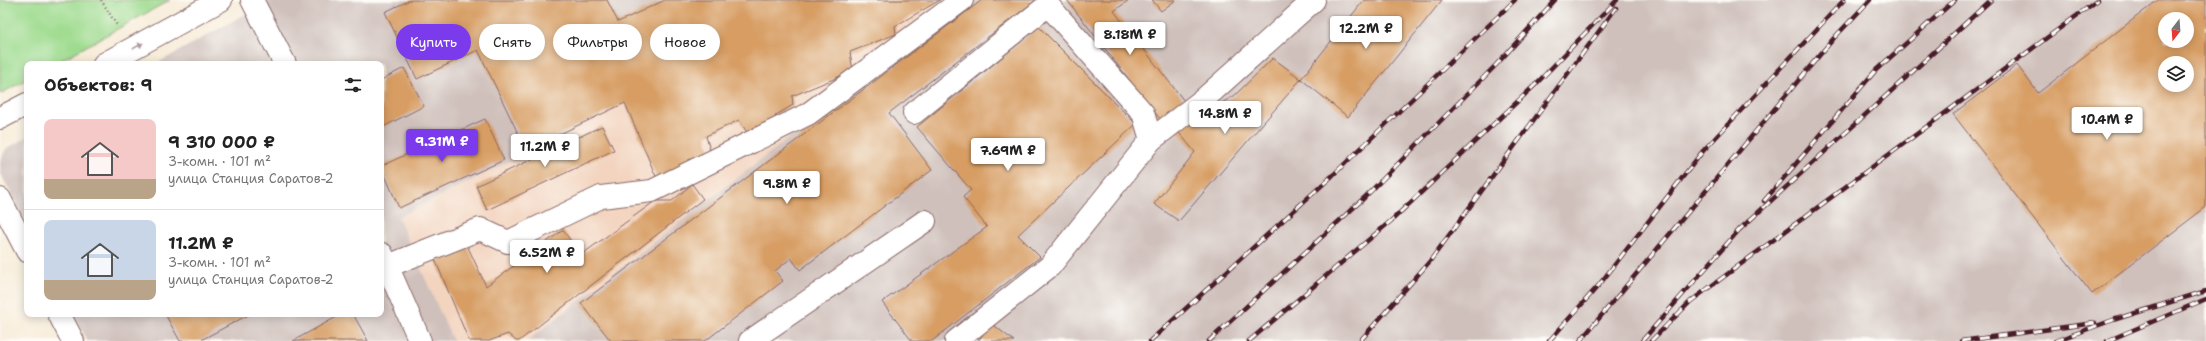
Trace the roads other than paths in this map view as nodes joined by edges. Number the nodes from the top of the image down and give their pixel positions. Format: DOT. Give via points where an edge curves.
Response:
graph roads {
  1 [pos="221,0"];
  2 [pos="252,0"];
  3 [pos="962,0"];
  4 [pos="1314,0"];
  5 [pos="109,61"];
  6 [pos="283,61"];
  7 [pos="24,106"];
  8 [pos="914,113"];
  9 [pos="0,118"];
  10 [pos="1151,140"];
  11 [pos="0,199"];
  12 [pos="925,221"];
  13 [pos="24,245"];
  14 [pos="384,259"];
  15 [pos="61,317"];
  16 [pos="774,335"];
  17 [pos="73,341"];
  18 [pos="420,341"];
  19 [pos="750,341"];
  20 [pos="956,341"];
  5 -- 1 [label="street, one-way"];
  2 -- 6 [label="street"];
  3 -- 14 [label="street" via="808,114 652,190 601,197 508,242 480,229"];
  4 -- 10 [label="street" via="1204,99"];
  7 -- 9 [label="street"];
  8 -- 10 [label="street" via="1048,5 1143,113"];
  10 -- 20 [label="street" via="1050,266"];
  11 -- 13 [label="street"];
  12 -- 16 [label="street"];
  14 -- 18 [label="street"];
  15 -- 17 [label="street"];
  16 -- 19 [label="street"];
}
